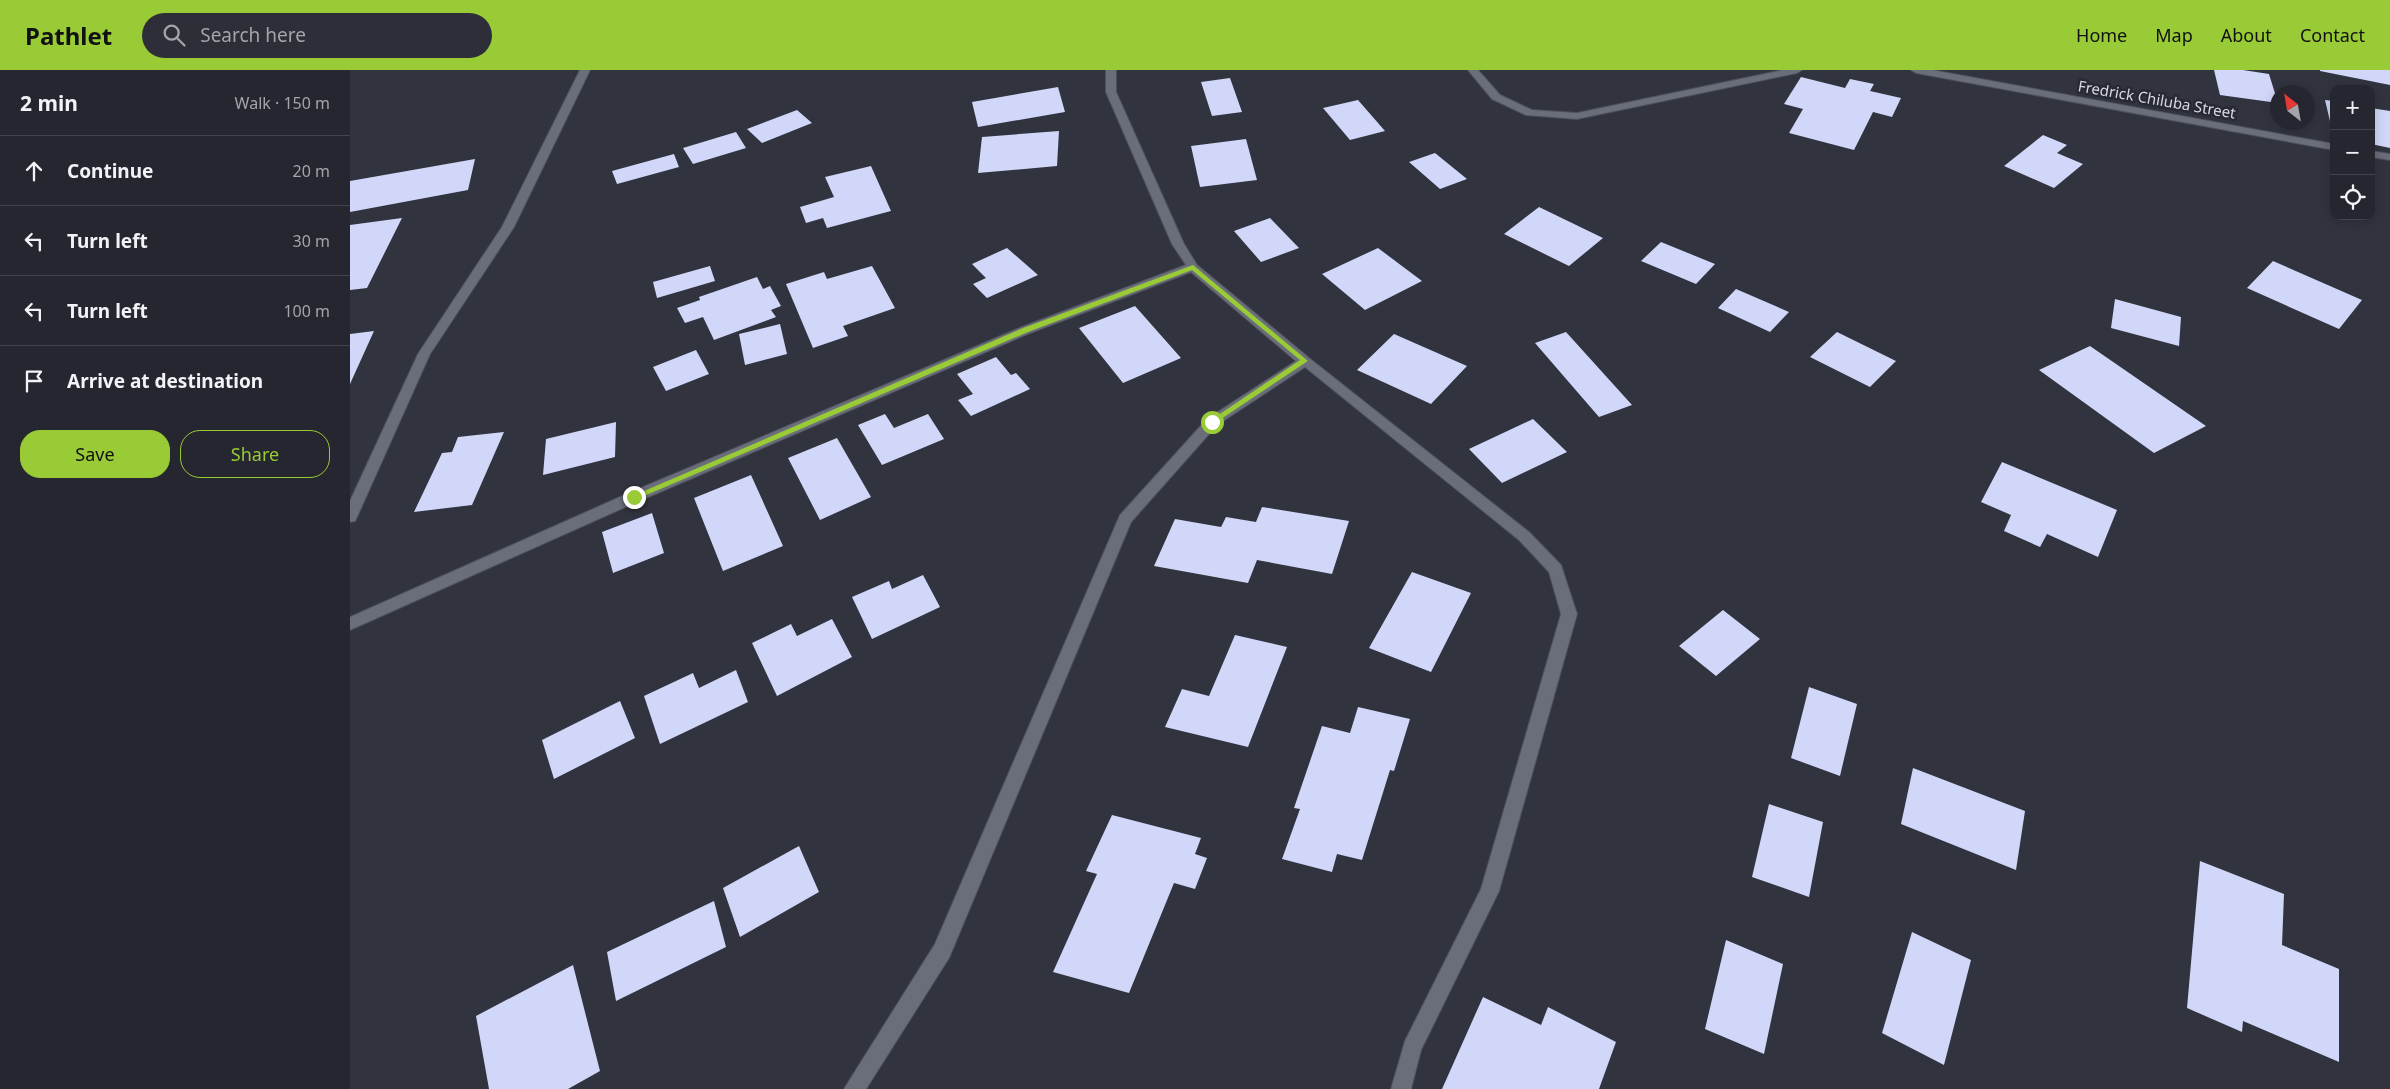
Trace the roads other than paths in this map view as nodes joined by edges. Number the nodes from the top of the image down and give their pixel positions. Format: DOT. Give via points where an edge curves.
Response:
graph roads {
  1 [pos="585,70"];
  2 [pos="1111,70"];
  3 [pos="1473,70"];
  4 [pos="1797,70"];
  5 [pos="1916,70"];
  6 [pos="2330,146"];
  7 [pos="2375,155"];
  8 [pos="2390,157"];
  9 [pos="1193,267"];
  10 [pos="1305,361"];
  11 [pos="350,517"];
  12 [pos="350,624"];
  13 [pos="854,1089"];
  14 [pos="1401,1089"];
  1 -- 11 [label="street" via="508,227 424,354"];
  2 -- 9 [label="street" via="1111,92 1178,244"];
  3 -- 4 [label="street" via="1496,97 1530,113 1577,116"];
  5 -- 6 [label="street, Fredrick Chiluba Street"];
  7 -- 8 [label="street"];
  9 -- 10 [label="street"];
  9 -- 12 [label="street" via="1026,330 634,497"];
  10 -- 13 [label="street" via="1212,422 1125,519 942,951"];
  10 -- 14 [label="street" via="1524,536 1556,569 1569,614 1490,891 1412,1048"];
}
